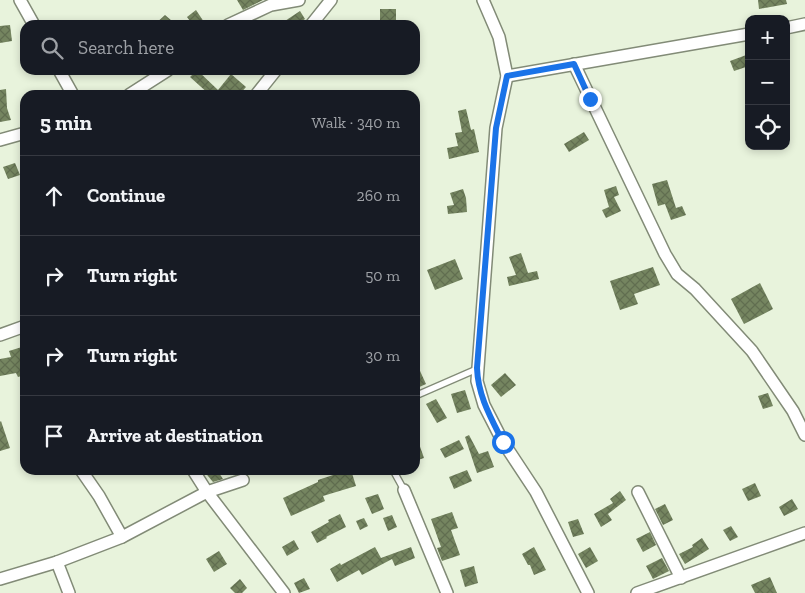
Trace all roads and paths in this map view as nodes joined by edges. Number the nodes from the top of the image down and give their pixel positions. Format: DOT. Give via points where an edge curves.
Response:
graph roads {
  1 [pos="20,0"];
  2 [pos="299,0"];
  3 [pos="331,0"];
  4 [pos="483,0"];
  5 [pos="269,2"];
  6 [pos="31,20"];
  7 [pos="237,20"];
  8 [pos="315,20"];
  9 [pos="805,24"];
  10 [pos="790,27"];
  11 [pos="745,35"];
  12 [pos="574,64"];
  13 [pos="63,75"];
  14 [pos="160,75"];
  15 [pos="272,75"];
  16 [pos="507,76"];
  17 [pos="71,90"];
  18 [pos="137,90"];
  19 [pos="260,90"];
  20 [pos="20,134"];
  21 [pos="0,140"];
  22 [pos="20,328"];
  23 [pos="0,335"];
  24 [pos="477,368"];
  25 [pos="420,394"];
  26 [pos="805,435"];
  27 [pos="83,475"];
  28 [pos="195,475"];
  29 [pos="396,475"];
  30 [pos="243,480"];
  31 [pos="404,490"];
  32 [pos="207,492"];
  33 [pos="638,492"];
  34 [pos="805,533"];
  35 [pos="122,537"];
  36 [pos="57,562"];
  37 [pos="0,578"];
  38 [pos="681,578"];
  39 [pos="70,593"];
  40 [pos="284,593"];
  41 [pos="447,593"];
  42 [pos="588,593"];
  43 [pos="637,593"];
  1 -- 6 [label="street"];
  2 -- 5 [label="street"];
  3 -- 8 [label="street"];
  4 -- 16 [label="street" via="499,37"];
  5 -- 7 [label="street"];
  9 -- 10 [label="street"];
  11 -- 12 [label="street"];
  12 -- 16 [label="street"];
  12 -- 26 [label="street" via="677,274 696,289 752,350 793,411"];
  13 -- 17 [label="street"];
  14 -- 18 [label="street"];
  15 -- 19 [label="street"];
  16 -- 24 [label="street" via="496,128"];
  20 -- 21 [label="street"];
  22 -- 23 [label="street"];
  24 -- 25 [label="lane"];
  24 -- 42 [label="street" via="484,405 503,442 536,492"];
  27 -- 35 [label="street"];
  28 -- 32 [label="street"];
  29 -- 31 [label="lane"];
  30 -- 32 [label="street"];
  31 -- 41 [label="street"];
  32 -- 35 [label="street"];
  32 -- 40 [label="street"];
  33 -- 38 [label="street"];
  34 -- 38 [label="street"];
  35 -- 36 [label="street"];
  36 -- 37 [label="street"];
  36 -- 39 [label="street"];
  38 -- 43 [label="street"];
}
